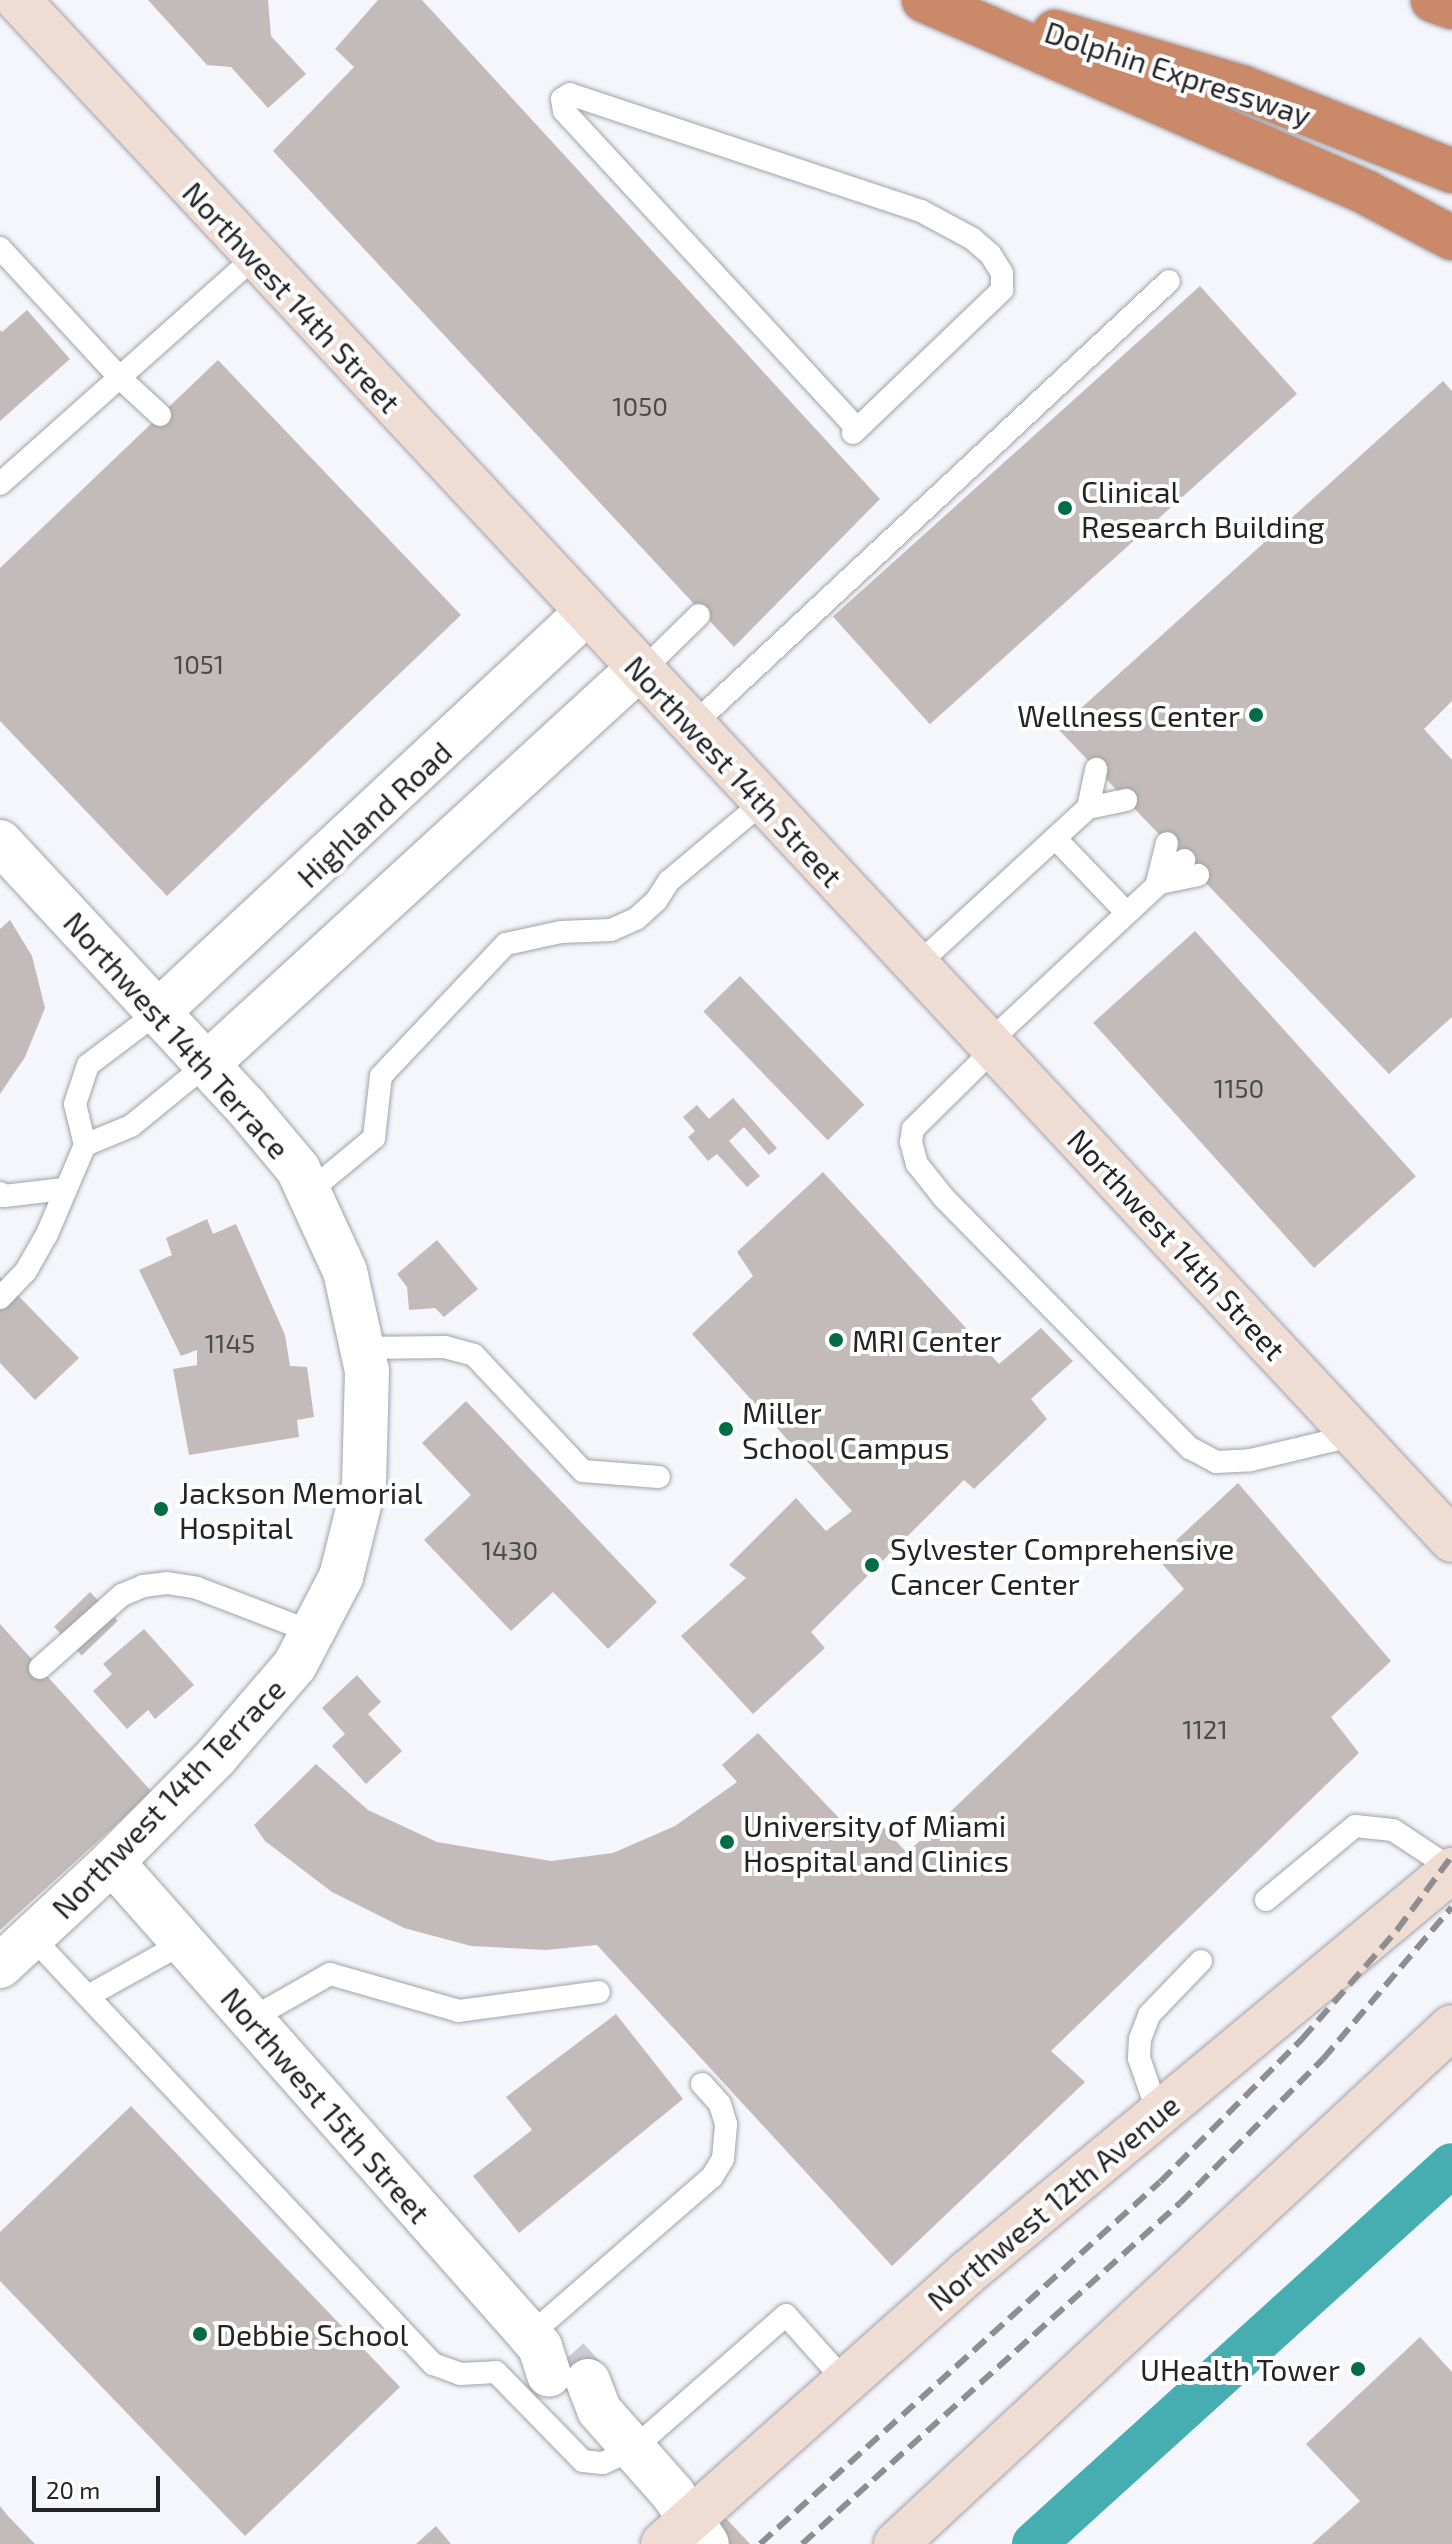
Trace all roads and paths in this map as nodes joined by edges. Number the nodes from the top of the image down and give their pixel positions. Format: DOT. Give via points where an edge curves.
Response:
graph roads {
  1 [pos="18,0"];
  2 [pos="924,0"];
  3 [pos="945,0"];
  4 [pos="1433,0"];
  5 [pos="1452,7"];
  6 [pos="1452,171"];
  7 [pos="1452,238"];
  8 [pos="0,248"];
  9 [pos="255,257"];
  10 [pos="1169,281"];
  11 [pos="121,379"];
  12 [pos="160,415"];
  13 [pos="855,431"];
  14 [pos="0,484"];
  15 [pos="586,613"];
  16 [pos="699,615"];
  17 [pos="639,670"];
  18 [pos="692,726"];
  19 [pos="1096,769"];
  20 [pos="1126,800"];
  21 [pos="763,802"];
  22 [pos="1088,808"];
  23 [pos="1055,838"];
  24 [pos="0,842"];
  25 [pos="1167,843"];
  26 [pos="1191,868"];
  27 [pos="1157,884"];
  28 [pos="1126,912"];
  29 [pos="916,966"];
  30 [pos="158,1012"];
  31 [pos="991,1045"];
  32 [pos="207,1064"];
  33 [pos="85,1145"];
  34 [pos="64,1189"];
  35 [pos="310,1191"];
  36 [pos="1,1198"];
  37 [pos="0,1298"];
  38 [pos="362,1348"];
  39 [pos="1356,1435"];
  40 [pos="659,1477"];
  41 [pos="1452,1540"];
  42 [pos="315,1633"];
  43 [pos="40,1668"];
  44 [pos="112,1862"];
  45 [pos="1452,1869"];
  46 [pos="1266,1900"];
  47 [pos="32,1937"];
  48 [pos="183,1943"];
  49 [pos="1201,1961"];
  50 [pos="0,1966"];
  51 [pos="599,1992"];
  52 [pos="88,1996"];
  53 [pos="251,2019"];
  54 [pos="1452,2027"];
  55 [pos="702,2084"];
  56 [pos="1158,2113"];
  57 [pos="563,2372"];
  58 [pos="845,2381"];
  59 [pos="633,2449"];
  60 [pos="687,2535"];
  61 [pos="896,2544"];
  1 -- 9 [label="main road, Northwest 14th Street"];
  2 -- 7 [label="highway" via="1367,193"];
  3 -- 6 [label="highway, Dolphin Expressway" via="1241,87"];
  4 -- 5 [label="highway"];
  8 -- 11 [label="lane"];
  9 -- 11 [label="lane"];
  9 -- 15 [label="main road, Northwest 14th Street"];
  10 -- 18 [label="lane"];
  11 -- 12 [label="lane"];
  11 -- 14 [label="lane"];
  13 -- 13 [label="lane" via="1002,290 1002,273 990,254 921,211 570,94 562,99 564,111"];
  15 -- 17 [label="main road, Northwest 14th Street"];
  15 -- 30 [label="street, Highland Road"];
  16 -- 17 [label="lane"];
  17 -- 18 [label="main road, Northwest 14th Street"];
  17 -- 32 [label="street"];
  18 -- 21 [label="main road, Northwest 14th Street"];
  19 -- 22 [label="lane"];
  20 -- 22 [label="lane"];
  21 -- 29 [label="main road, Northwest 14th Street"];
  21 -- 35 [label="lane" via="669,881 636,919 611,930 561,932 506,944 381,1076 374,1138"];
  22 -- 23 [label="lane"];
  23 -- 28 [label="lane"];
  23 -- 29 [label="lane"];
  24 -- 30 [label="street, Northwest 14th Terrace"];
  25 -- 27 [label="lane"];
  26 -- 27 [label="lane"];
  27 -- 28 [label="lane"];
  28 -- 31 [label="lane"];
  29 -- 31 [label="main road, Northwest 14th Street"];
  30 -- 32 [label="street, Northwest 14th Terrace"];
  30 -- 33 [label="lane" via="88,1065 75,1104"];
  31 -- 39 [label="main road, Northwest 14th Street"];
  31 -- 39 [label="lane" via="913,1129 917,1164 944,1198 1190,1448 1216,1462 1251,1460"];
  32 -- 33 [label="lane" via="131,1126"];
  32 -- 35 [label="street, Northwest 14th Terrace" via="267,1130"];
  33 -- 34 [label="lane"];
  34 -- 36 [label="lane"];
  34 -- 37 [label="lane" via="26,1271"];
  35 -- 38 [label="street, Northwest 14th Terrace" via="345,1271"];
  38 -- 40 [label="lane" via="445,1347 474,1355 583,1471"];
  38 -- 42 [label="street, Northwest 14th Terrace" via="367,1371 364,1485 341,1577"];
  39 -- 41 [label="main road, Northwest 14th Street"];
  42 -- 43 [label="lane" via="197,1588 143,1586 122,1595"];
  42 -- 44 [label="street, Northwest 14th Terrace" via="295,1665 216,1757"];
  44 -- 47 [label="street, Northwest 14th Terrace"];
  44 -- 48 [label="street, Northwest 15th Street"];
  45 -- 46 [label="lane" via="1393,1830 1355,1826"];
  45 -- 56 [label="main road, Northwest 12th Avenue"];
  47 -- 50 [label="street, Northwest 14th Terrace"];
  47 -- 52 [label="lane"];
  48 -- 52 [label="lane"];
  48 -- 53 [label="street, Northwest 15th Street"];
  49 -- 56 [label="lane" via="1149,2015 1140,2039 1139,2058"];
  51 -- 53 [label="lane" via="459,2011 330,1974"];
  52 -- 59 [label="lane" via="433,2364 460,2374 496,2372 583,2461 603,2463"];
  53 -- 57 [label="street, Northwest 15th Street"];
  54 -- 61 [label="main road"];
  55 -- 57 [label="lane" via="720,2104 726,2124 723,2159"];
  56 -- 58 [label="main road, Northwest 12th Avenue"];
  57 -- 59 [label="street, Northwest 15th Street"];
  58 -- 59 [label="lane" via="786,2315"];
  58 -- 60 [label="main road, Northwest 12th Avenue"];
  59 -- 60 [label="street, Northwest 15th Street"];
}
